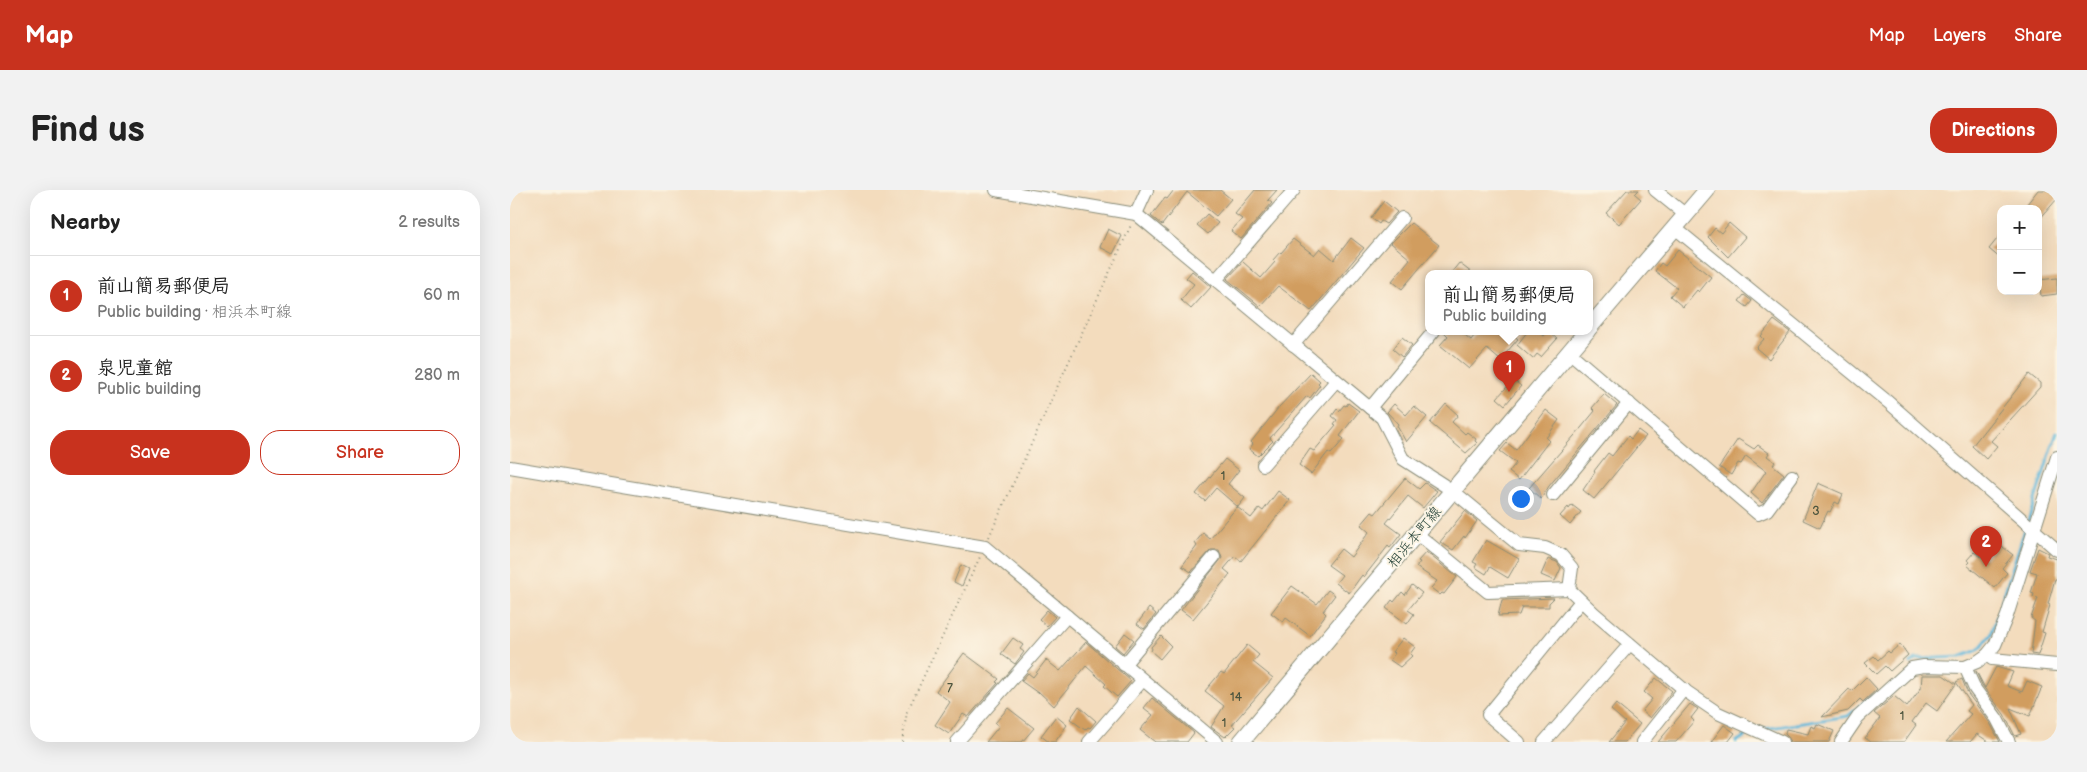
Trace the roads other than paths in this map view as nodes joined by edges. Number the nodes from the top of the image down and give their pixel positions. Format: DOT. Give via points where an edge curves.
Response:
graph roads {
  1 [pos="996,190"];
  2 [pos="1147,190"];
  3 [pos="1294,190"];
  4 [pos="1655,190"];
  5 [pos="1707,190"];
  6 [pos="1136,214"];
  7 [pos="1686,215"];
  8 [pos="1402,218"];
  9 [pos="1675,228"];
  10 [pos="1216,280"];
  11 [pos="1593,323"];
  12 [pos="1431,335"];
  13 [pos="1583,335"];
  14 [pos="1293,345"];
  15 [pos="1569,352"];
  16 [pos="1336,381"];
  17 [pos="1629,403"];
  18 [pos="1370,408"];
  19 [pos="2057,457"];
  20 [pos="1263,465"];
  21 [pos="510,467"];
  22 [pos="1792,476"];
  23 [pos="1562,483"];
  24 [pos="1453,491"];
  25 [pos="1573,491"];
  26 [pos="1553,495"];
  27 [pos="2034,530"];
  28 [pos="1417,534"];
  29 [pos="2057,550"];
  30 [pos="1214,556"];
  31 [pos="1569,589"];
  32 [pos="1581,600"];
  33 [pos="1067,616"];
  34 [pos="1630,644"];
  35 [pos="1987,655"];
  36 [pos="1124,665"];
  37 [pos="2057,665"];
  38 [pos="1965,667"];
  39 [pos="1142,680"];
  40 [pos="1684,690"];
  41 [pos="957,742"];
  42 [pos="1088,742"];
  43 [pos="1217,742"];
  44 [pos="1241,742"];
  45 [pos="1519,742"];
  46 [pos="1544,742"];
  47 [pos="1642,742"];
  48 [pos="1782,742"];
  49 [pos="1842,742"];
  50 [pos="2009,742"];
  1 -- 6 [label="street"];
  2 -- 6 [label="street"];
  3 -- 10 [label="street"];
  4 -- 7 [label="street"];
  5 -- 7 [label="main road, 相浜本町線"];
  6 -- 10 [label="street"];
  7 -- 9 [label="main road, 相浜本町線"];
  8 -- 14 [label="street"];
  9 -- 11 [label="main road, 相浜本町線"];
  9 -- 27 [label="street" via="1888,402"];
  10 -- 14 [label="street"];
  12 -- 18 [label="street"];
  13 -- 15 [label="main road, 相浜本町線"];
  14 -- 16 [label="street"];
  15 -- 17 [label="street"];
  15 -- 24 [label="main road, 相浜本町線"];
  16 -- 18 [label="street"];
  16 -- 20 [label="street"];
  17 -- 22 [label="street" via="1758,514 1767,510"];
  17 -- 23 [label="street"];
  18 -- 24 [label="street" via="1382,418 1403,459"];
  19 -- 27 [label="street"];
  21 -- 33 [label="street" via="985,547"];
  23 -- 25 [label="street"];
  23 -- 26 [label="street"];
  24 -- 28 [label="main road, 相浜本町線"];
  24 -- 31 [label="street" via="1519,545 1545,548 1560,555 1572,568"];
  27 -- 29 [label="street"];
  27 -- 35 [label="street" via="2001,634"];
  28 -- 31 [label="street" via="1488,592"];
  28 -- 44 [label="main road, 相浜本町線"];
  30 -- 36 [label="street"];
  31 -- 32 [label="street"];
  32 -- 34 [label="street"];
  32 -- 45 [label="street" via="1488,715"];
  33 -- 36 [label="street"];
  33 -- 41 [label="street"];
  34 -- 40 [label="street"];
  34 -- 46 [label="street"];
  35 -- 37 [label="street" via="1992,659"];
  35 -- 38 [label="street"];
  36 -- 39 [label="street"];
  38 -- 49 [label="street" via="1912,668 1858,717"];
  38 -- 50 [label="street" via="1975,689 1998,719"];
  39 -- 42 [label="street"];
  39 -- 43 [label="street"];
  40 -- 47 [label="street"];
  40 -- 48 [label="street" via="1718,713"];
}
